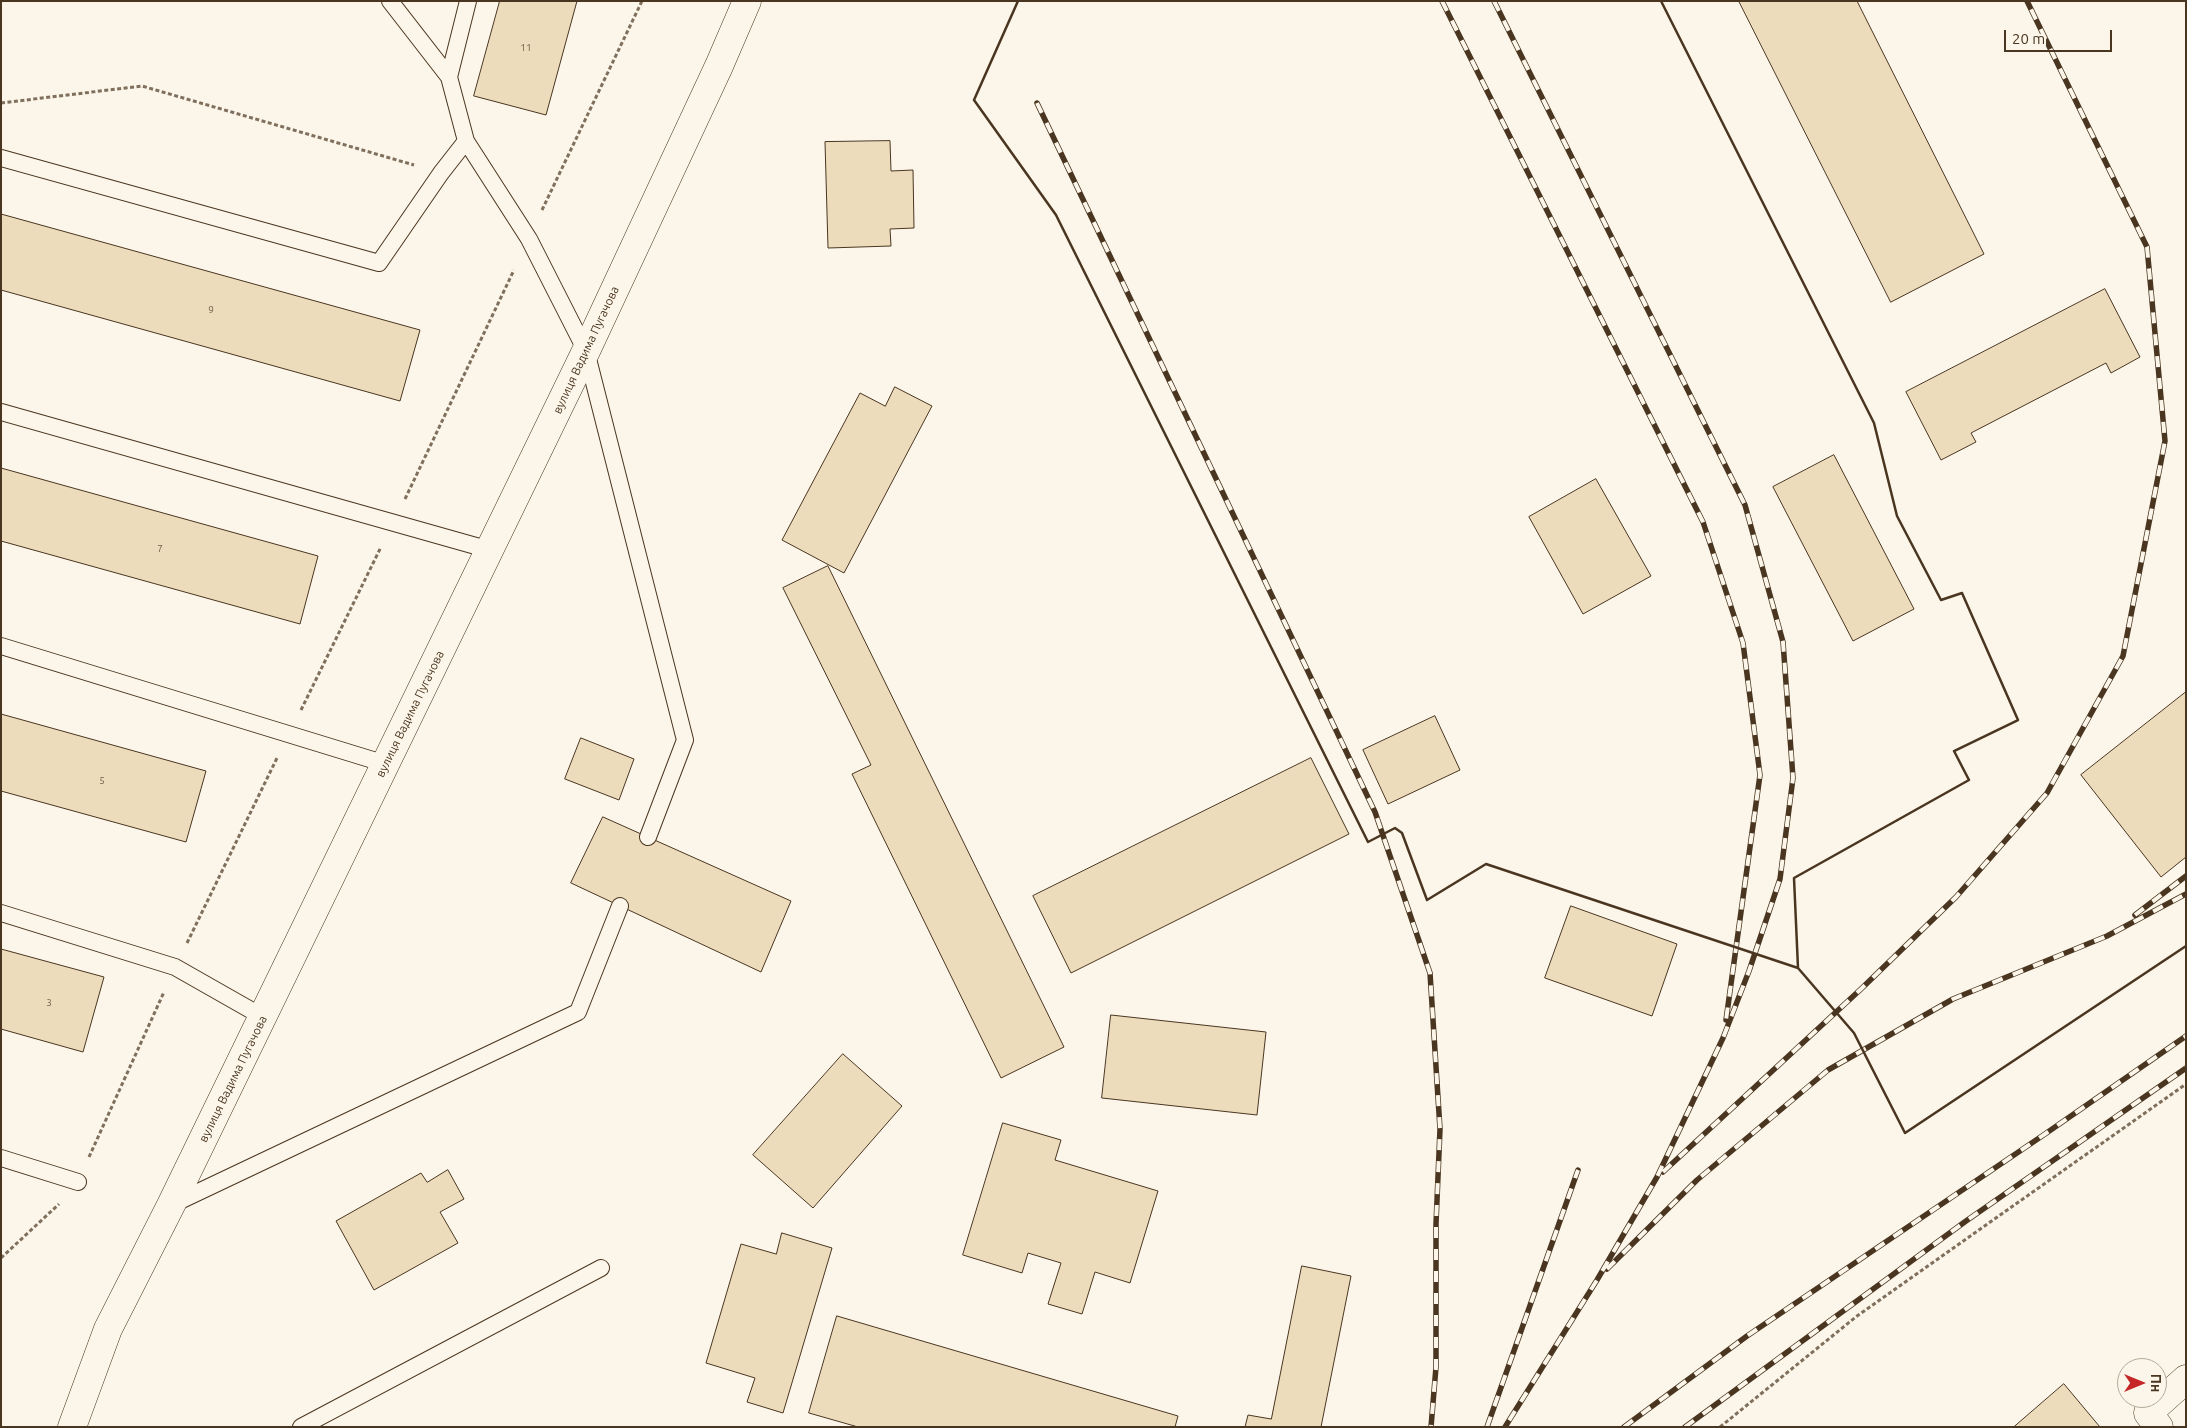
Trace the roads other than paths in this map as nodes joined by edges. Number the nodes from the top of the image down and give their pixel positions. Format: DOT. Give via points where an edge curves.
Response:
graph roads {
  1 [pos="390,1"];
  2 [pos="468,1"];
  3 [pos="746,1"];
  4 [pos="449,78"];
  5 [pos="466,141"];
  6 [pos="1,158"];
  7 [pos="586,351"];
  8 [pos="1,412"];
  9 [pos="490,550"];
  10 [pos="1,646"];
  11 [pos="386,764"];
  12 [pos="648,837"];
  13 [pos="620,906"];
  14 [pos="1,913"];
  15 [pos="263,1017"];
  16 [pos="1,1158"];
  17 [pos="78,1182"];
  18 [pos="171,1205"];
  19 [pos="601,1268"];
  20 [pos="2186,1379"];
  21 [pos="72,1427"];
  22 [pos="301,1427"];
  23 [pos="2159,1427"];
  1 -- 4 [label="lane"];
  2 -- 4 [label="lane"];
  3 -- 7 [label="main road, вулиця Вадима Пугачова"];
  4 -- 5 [label="lane"];
  5 -- 6 [label="lane" via="379,263"];
  5 -- 7 [label="lane" via="529,239"];
  7 -- 9 [label="main road, вулиця Вадима Пугачова"];
  7 -- 12 [label="lane" via="685,740"];
  8 -- 9 [label="lane"];
  9 -- 11 [label="main road, вулиця Вадима Пугачова"];
  10 -- 11 [label="lane"];
  11 -- 15 [label="main road, вулиця Вадима Пугачова"];
  13 -- 18 [label="lane" via="578,1012"];
  14 -- 15 [label="lane" via="175,968"];
  15 -- 18 [label="main road, вулиця Вадима Пугачова"];
  16 -- 17 [label="lane"];
  18 -- 21 [label="main road, вулиця Вадима Пугачова" via="108,1329"];
  19 -- 22 [label="lane"];
  20 -- 23 [label="main road" via="2148,1413"];
}
